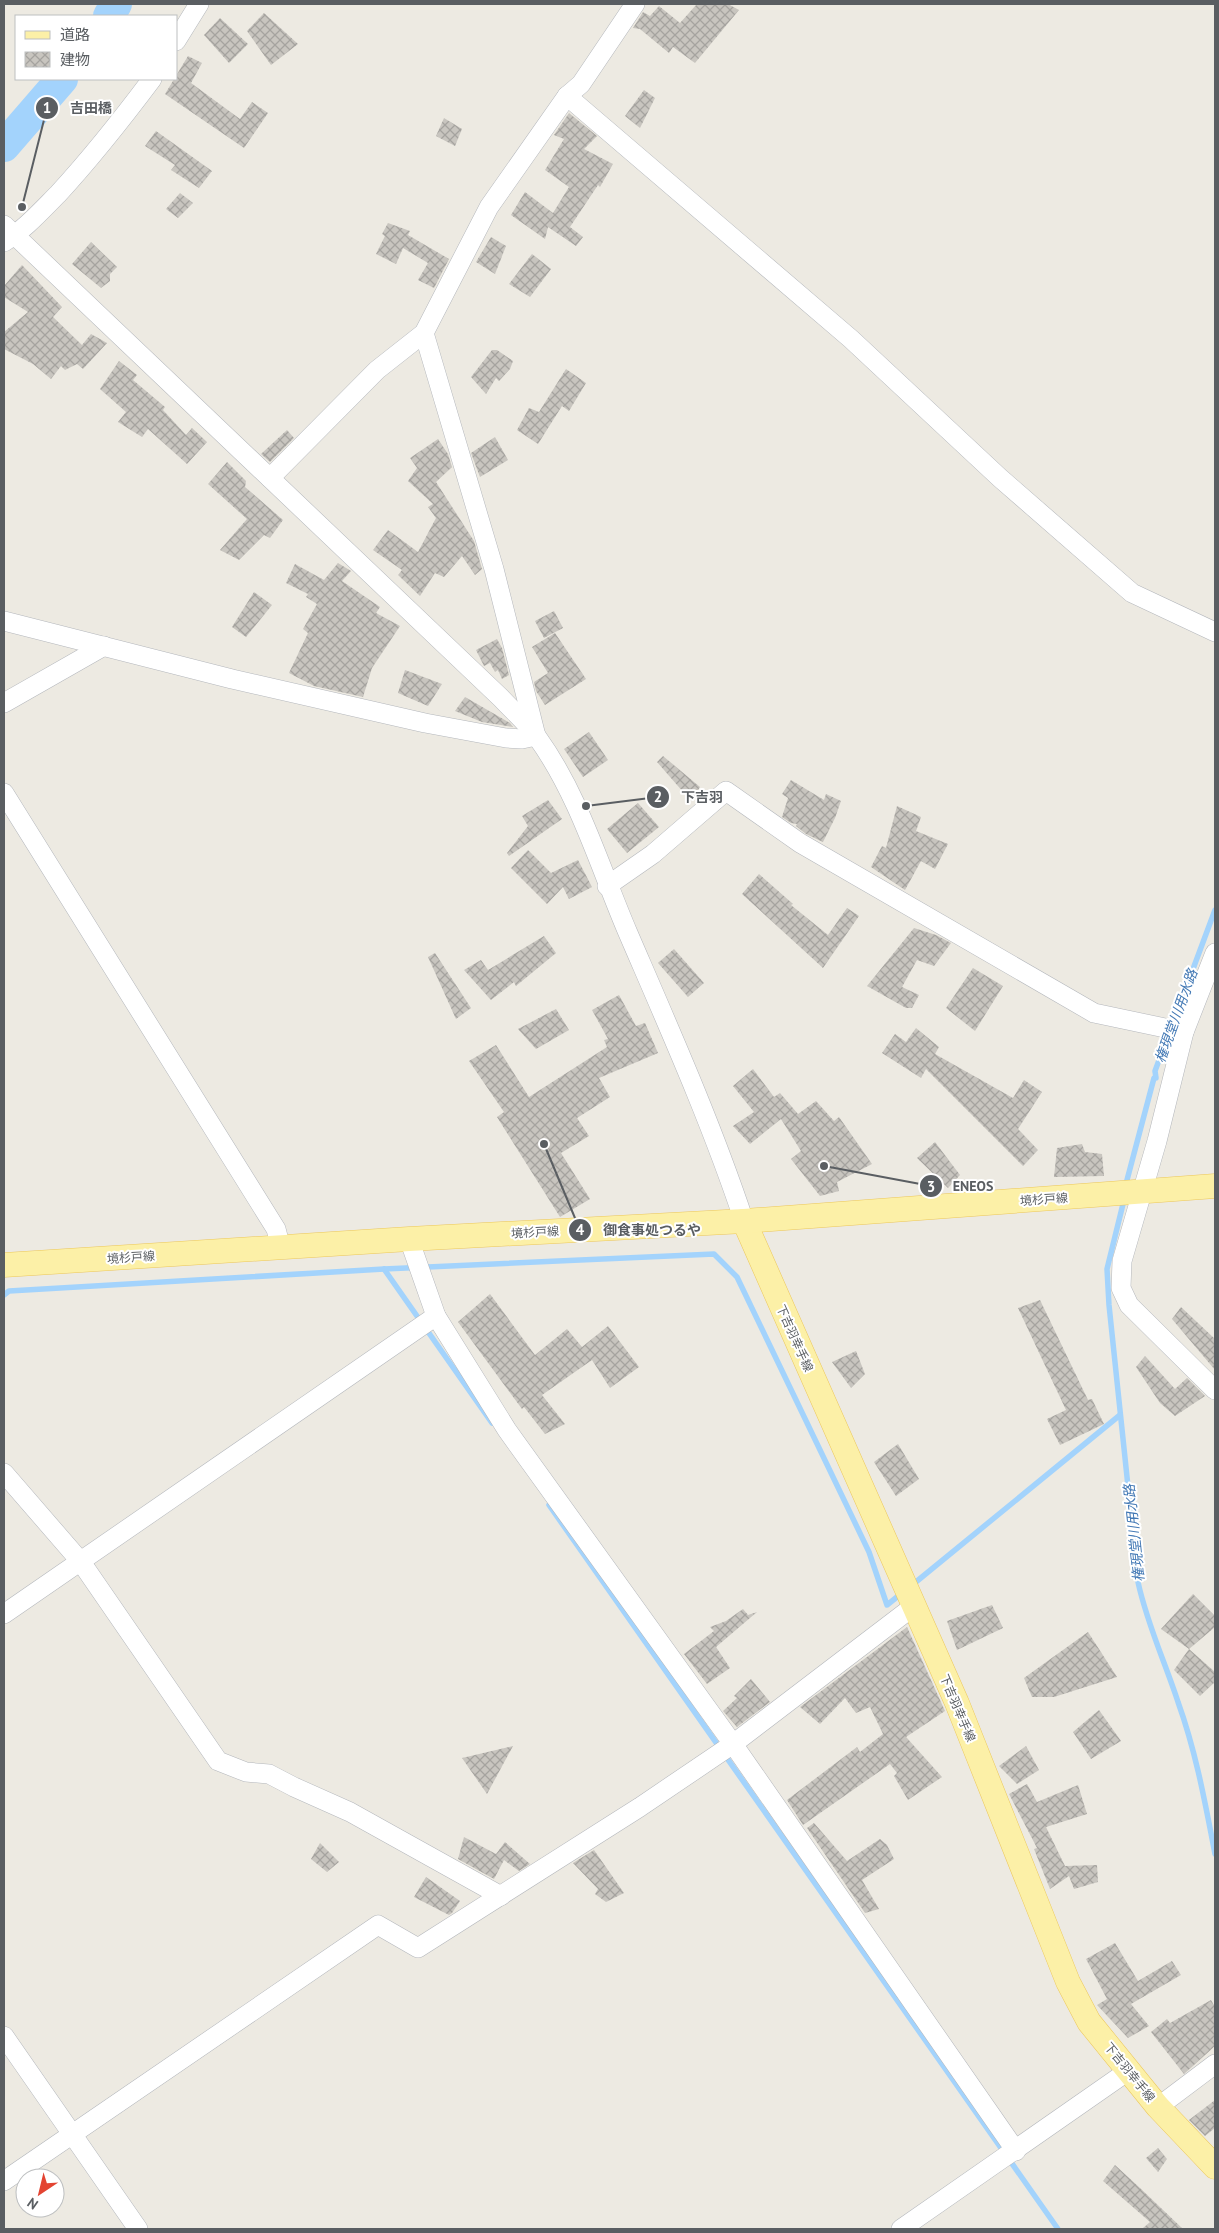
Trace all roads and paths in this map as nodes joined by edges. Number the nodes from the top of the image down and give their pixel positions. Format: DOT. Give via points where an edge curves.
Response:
graph roads {
  1 [pos="199,4"];
  2 [pos="635,4"];
  3 [pos="178,38"];
  4 [pos="151,80"];
  5 [pos="567,96"];
  6 [pos="8,234"];
  7 [pos="424,333"];
  8 [pos="270,478"];
  9 [pos="4,620"];
  10 [pos="1215,632"];
  11 [pos="104,646"];
  12 [pos="4,703"];
  13 [pos="536,736"];
  14 [pos="4,792"];
  15 [pos="607,886"];
  16 [pos="1215,953"];
  17 [pos="1184,1032"];
  18 [pos="1215,1186"];
  19 [pos="1141,1192"];
  20 [pos="744,1221"];
  21 [pos="409,1238"];
  22 [pos="281,1248"];
  23 [pos="4,1265"];
  24 [pos="436,1316"];
  25 [pos="1215,1390"];
  26 [pos="4,1473"];
  27 [pos="80,1562"];
  28 [pos="914,1606"];
  29 [pos="4,1614"];
  30 [pos="733,1744"];
  31 [pos="501,1896"];
  32 [pos="4,2036"];
  33 [pos="1215,2064"];
  34 [pos="1128,2071"];
  35 [pos="1158,2107"];
  36 [pos="74,2135"];
  37 [pos="1016,2151"];
  38 [pos="1215,2167"];
  39 [pos="4,2181"];
  40 [pos="138,2229"];
  41 [pos="901,2229"];
  1 -- 3 [label="street"];
  2 -- 5 [label="street" via="581,84"];
  4 -- 6 [label="street" via="77,173"];
  5 -- 7 [label="street" via="489,207"];
  5 -- 10 [label="street" via="851,339 1000,478 1132,593"];
  6 -- 8 [label="street"];
  7 -- 8 [label="street" via="377,370"];
  7 -- 13 [label="street" via="494,569"];
  8 -- 13 [label="street" via="501,698"];
  9 -- 11 [label="street"];
  11 -- 12 [label="street"];
  11 -- 13 [label="street" via="425,723 506,738"];
  13 -- 15 [label="street" via="582,820"];
  14 -- 22 [label="street" via="276,1229"];
  15 -- 17 [label="street" via="653,854 726,791 800,843 1094,1013"];
  15 -- 20 [label="street" via="723,1156"];
  16 -- 17 [label="street"];
  17 -- 19 [label="street"];
  18 -- 19 [label="main road, 境杉戸線"];
  19 -- 20 [label="main road, 境杉戸線"];
  19 -- 25 [label="street" via="1122,1261 1121,1288 1129,1305"];
  20 -- 21 [label="main road, 境杉戸線"];
  20 -- 28 [label="main road, 下吉羽幸手線"];
  21 -- 22 [label="main road, 境杉戸線"];
  21 -- 24 [label="street"];
  22 -- 23 [label="main road, 境杉戸線"];
  24 -- 27 [label="street"];
  24 -- 30 [label="street" via="507,1430"];
  26 -- 27 [label="street"];
  27 -- 29 [label="street"];
  27 -- 31 [label="street" via="218,1761 246,1772 269,1774 350,1812"];
  28 -- 30 [label="street"];
  28 -- 34 [label="main road, 下吉羽幸手線" via="957,1703 1068,1982 1089,2022"];
  30 -- 31 [label="street"];
  30 -- 37 [label="street"];
  31 -- 36 [label="street" via="418,1948 378,1925"];
  32 -- 36 [label="street"];
  33 -- 35 [label="street"];
  34 -- 35 [label="main road, 下吉羽幸手線"];
  34 -- 37 [label="street"];
  35 -- 38 [label="main road, 下吉羽幸手線"];
  36 -- 39 [label="street"];
  36 -- 40 [label="street"];
  37 -- 41 [label="street"];
}
